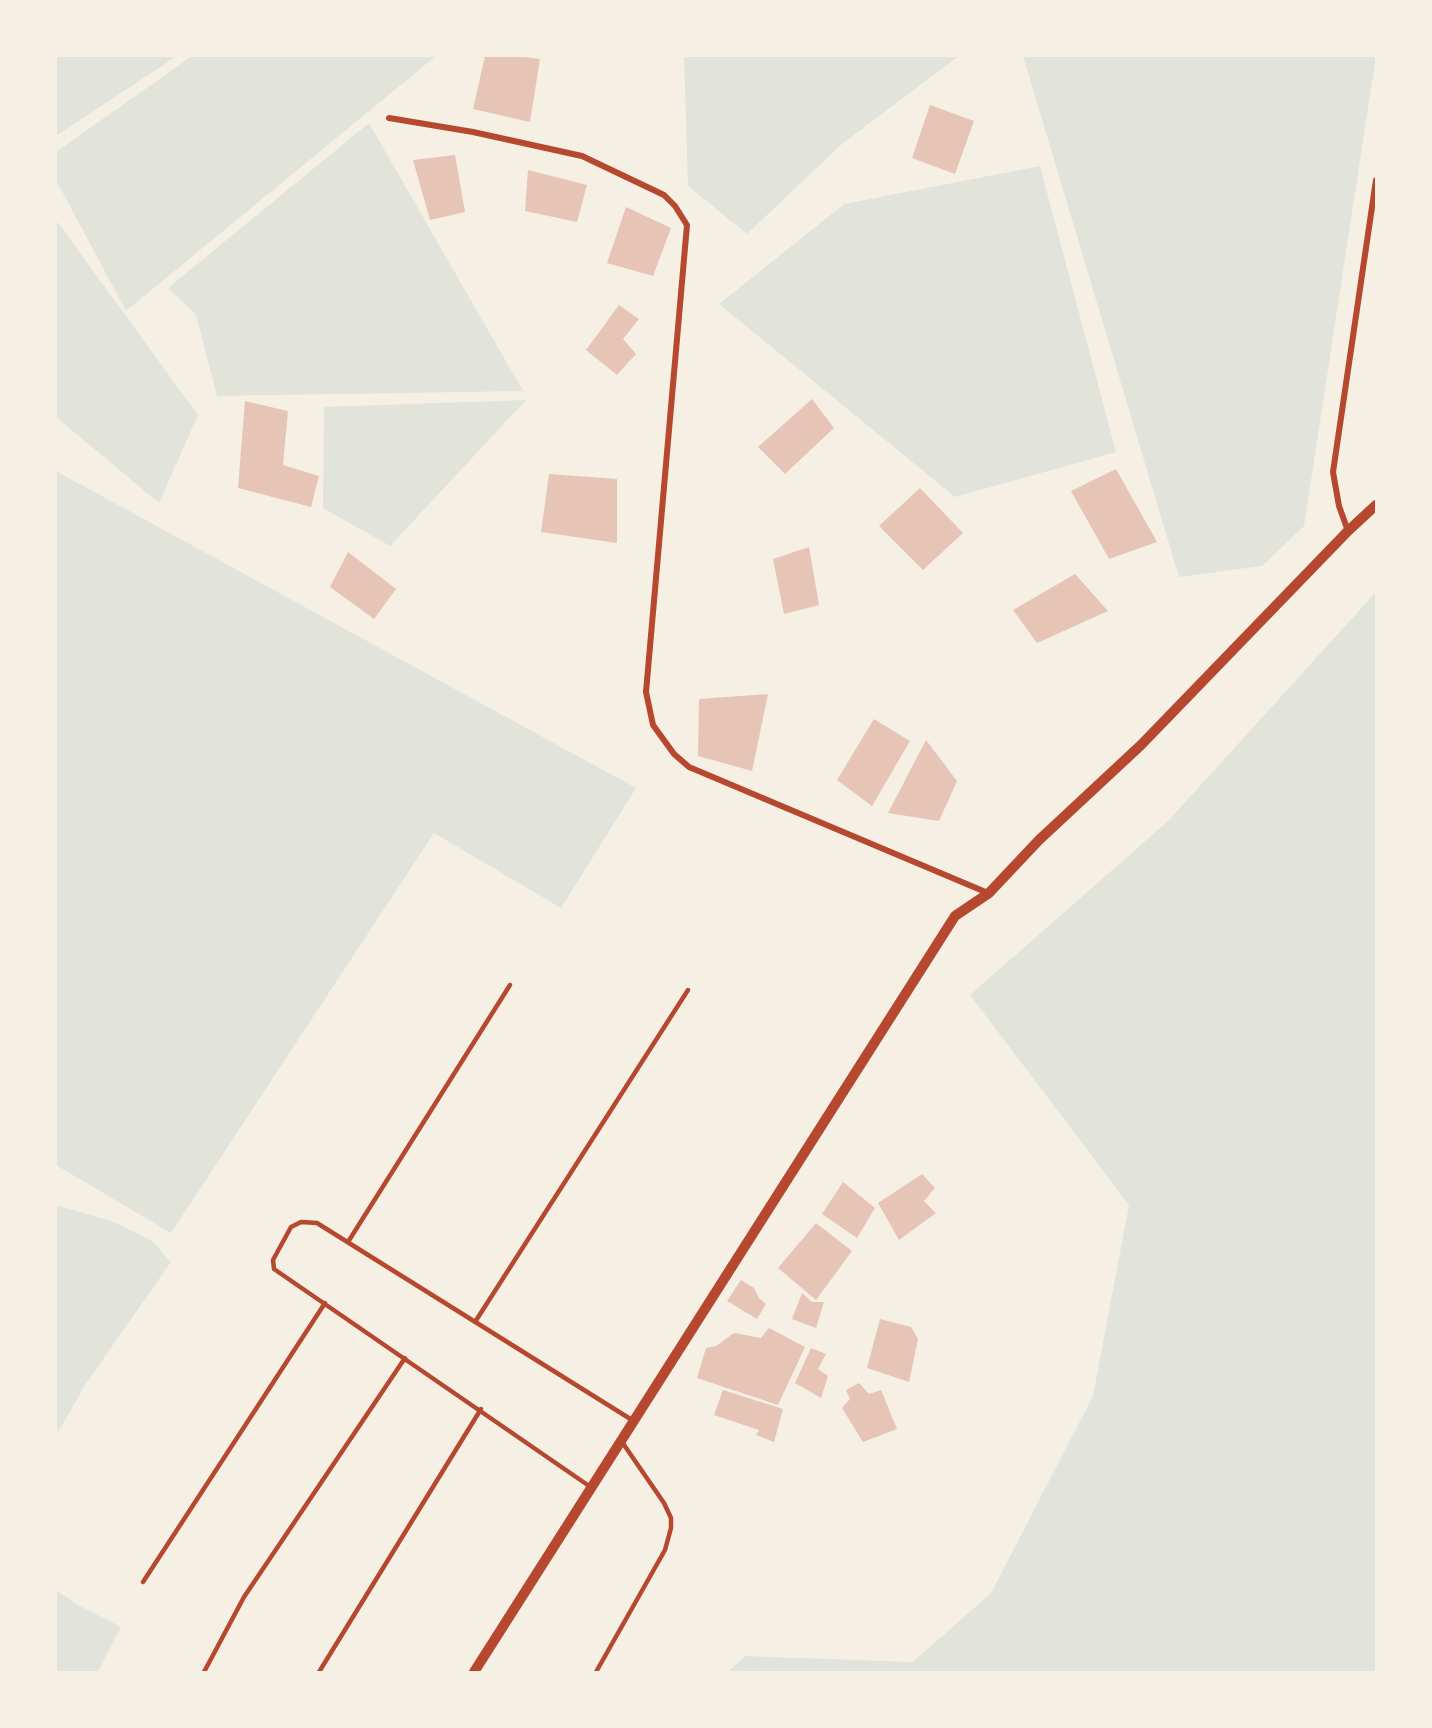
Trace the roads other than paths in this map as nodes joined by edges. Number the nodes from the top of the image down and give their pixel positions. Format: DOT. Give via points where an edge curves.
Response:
graph roads {
  1 [pos="389,118"];
  2 [pos="1377,180"];
  3 [pos="1377,506"];
  4 [pos="1348,531"];
  5 [pos="988,893"];
  6 [pos="510,985"];
  7 [pos="688,990"];
  8 [pos="348,1242"];
  9 [pos="325,1303"];
  10 [pos="475,1322"];
  11 [pos="405,1358"];
  12 [pos="481,1409"];
  13 [pos="634,1422"];
  14 [pos="622,1442"];
  15 [pos="592,1488"];
  16 [pos="143,1582"];
  17 [pos="204,1672"];
  18 [pos="319,1672"];
  19 [pos="474,1672"];
  20 [pos="596,1672"];
  1 -- 5 [label="street" via="582,156 664,195 675,206 687,225 646,692 653,725 674,754 689,766"];
  2 -- 4 [label="street" via="1333,472"];
  3 -- 4 [label="street"];
  4 -- 5 [label="street" via="1141,745"];
  5 -- 13 [label="street" via="955,916"];
  6 -- 8 [label="lane"];
  7 -- 10 [label="lane"];
  8 -- 9 [label="lane" via="316,1223 301,1222 291,1227 273,1260 274,1269"];
  8 -- 10 [label="lane"];
  9 -- 11 [label="lane"];
  9 -- 16 [label="lane"];
  10 -- 13 [label="lane"];
  11 -- 12 [label="lane"];
  11 -- 17 [label="lane" via="244,1597"];
  12 -- 15 [label="lane"];
  12 -- 18 [label="lane"];
  13 -- 14 [label="street"];
  14 -- 15 [label="street"];
  14 -- 20 [label="lane" via="664,1503 672,1528 665,1550"];
  15 -- 19 [label="street"];
}
